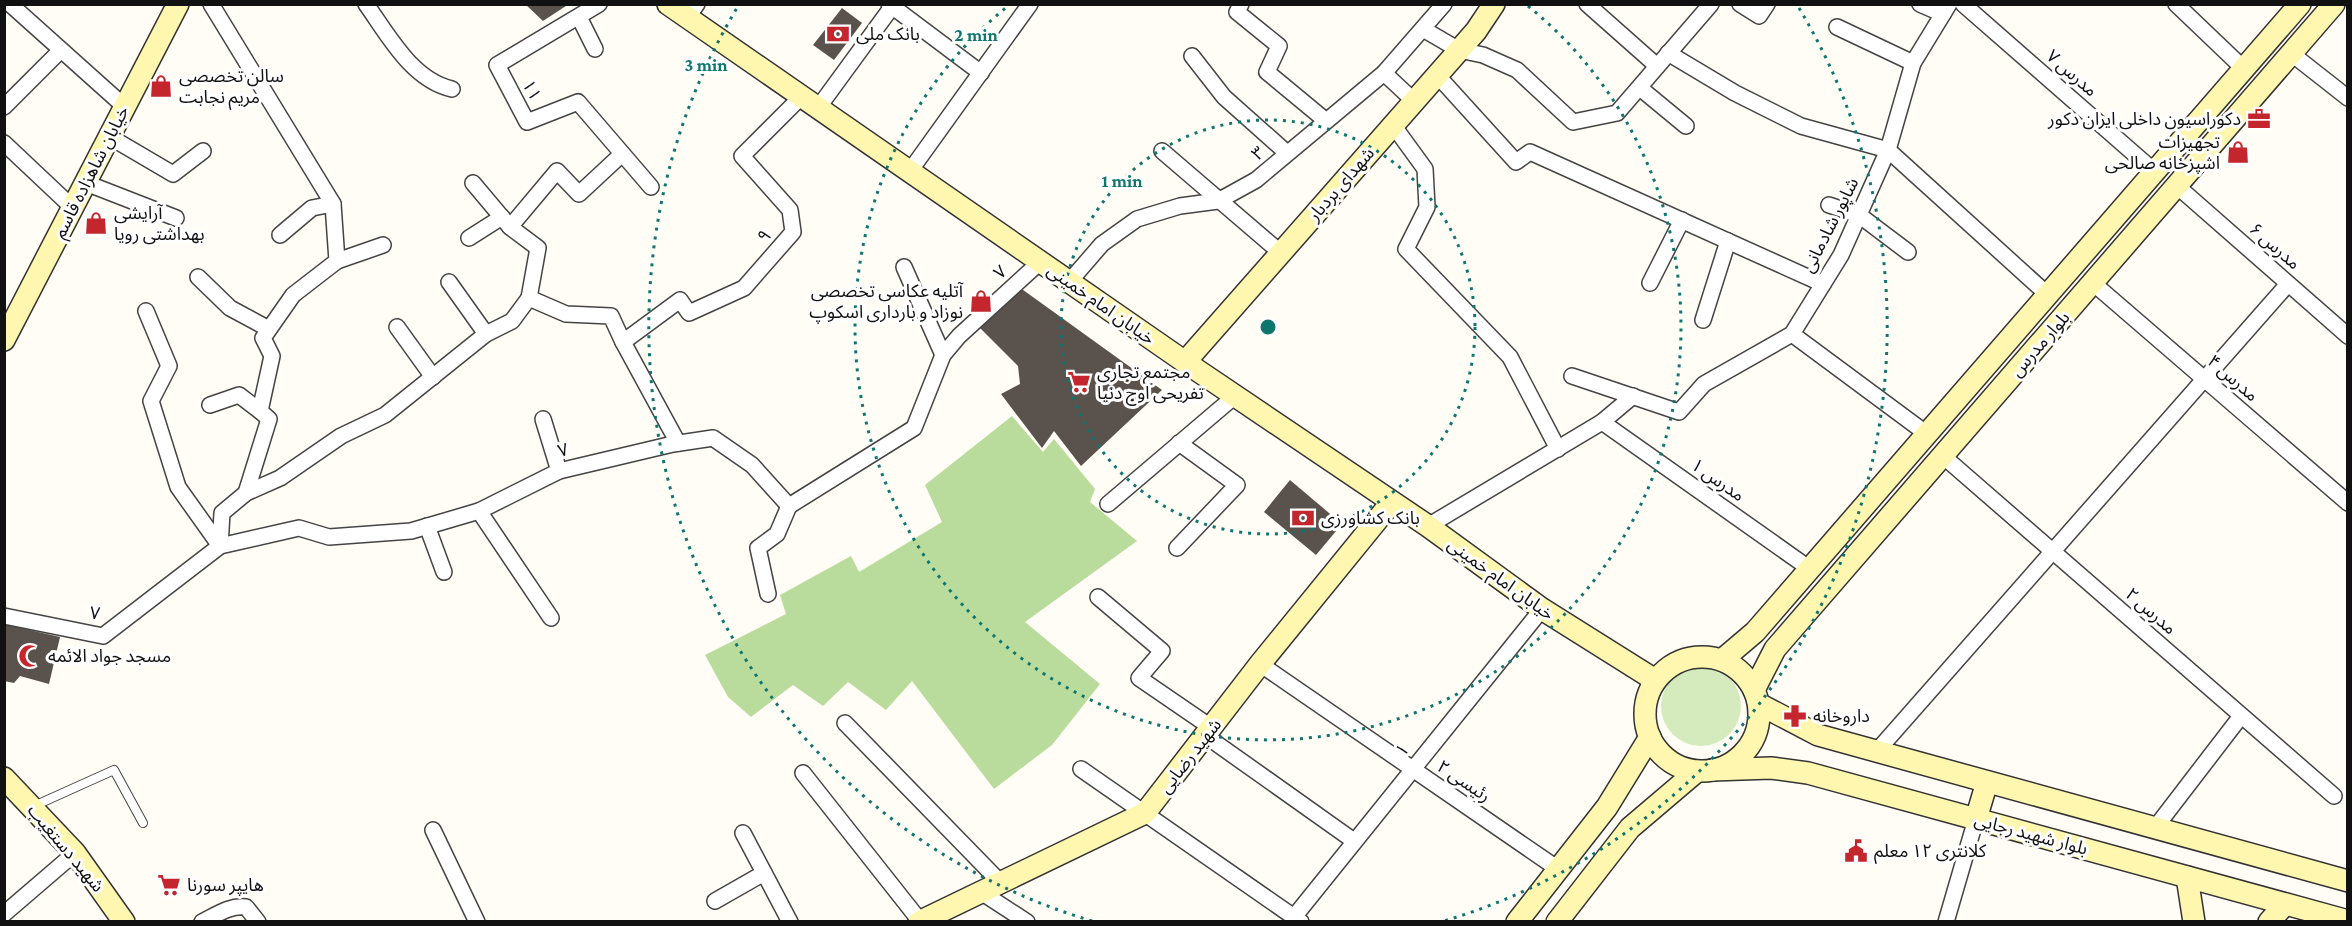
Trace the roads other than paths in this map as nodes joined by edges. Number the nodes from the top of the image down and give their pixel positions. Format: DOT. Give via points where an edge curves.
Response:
graph roads {
  1 [pos="10,4"];
  2 [pos="178,4"];
  3 [pos="210,4"];
  4 [pos="366,4"];
  5 [pos="599,4"];
  6 [pos="668,4"];
  7 [pos="1030,4"];
  8 [pos="1241,4"];
  9 [pos="1444,4"];
  10 [pos="1494,4"];
  11 [pos="1587,4"];
  12 [pos="1711,4"];
  13 [pos="1740,4"];
  14 [pos="1767,4"];
  15 [pos="1920,4"];
  16 [pos="1963,4"];
  17 [pos="2176,4"];
  18 [pos="2300,4"];
  19 [pos="2334,4"];
  20 [pos="891,5"];
  21 [pos="1946,9"];
  22 [pos="692,11"];
  23 [pos="579,16"];
  24 [pos="1837,27"];
  25 [pos="1423,29"];
  26 [pos="61,50"];
  27 [pos="595,50"];
  28 [pos="1459,50"];
  29 [pos="1668,52"];
  30 [pos="2292,54"];
  31 [pos="1192,56"];
  32 [pos="1913,63"];
  33 [pos="1657,66"];
  34 [pos="2244,69"];
  35 [pos="981,73"];
  36 [pos="1384,73"];
  37 [pos="1437,75"];
  38 [pos="1640,88"];
  39 [pos="452,89"];
  40 [pos="2348,98"];
  41 [pos="1414,101"];
  42 [pos="809,102"];
  43 [pos="4,107"];
  44 [pos="125,107"];
  45 [pos="1325,120"];
  46 [pos="1393,124"];
  47 [pos="1686,126"];
  48 [pos="110,136"];
  49 [pos="4,143"];
  50 [pos="1888,150"];
  51 [pos="203,151"];
  52 [pos="1162,151"];
  53 [pos="1287,153"];
  54 [pos="622,154"];
  55 [pos="910,171"];
  56 [pos="2155,172"];
  57 [pos="86,183"];
  58 [pos="473,183"];
  59 [pos="2177,186"];
  60 [pos="651,187"];
  61 [pos="1218,201"];
  62 [pos="333,204"];
  63 [pos="1829,205"];
  64 [pos="73,208"];
  65 [pos="1859,215"];
  66 [pos="176,218"];
  67 [pos="1682,220"];
  68 [pos="506,222"];
  69 [pos="280,235"];
  70 [pos="469,238"];
  71 [pos="1728,241"];
  72 [pos="383,245"];
  73 [pos="1908,252"];
  74 [pos="1281,253"];
  75 [pos="337,261"];
  76 [pos="1040,262"];
  77 [pos="904,267"];
  78 [pos="198,277"];
  79 [pos="449,282"];
  80 [pos="1069,282"];
  81 [pos="1650,283"];
  82 [pos="2093,283"];
  83 [pos="1823,284"];
  84 [pos="2288,284"];
  85 [pos="2048,295"];
  86 [pos="529,298"];
  87 [pos="146,311"];
  88 [pos="1703,320"];
  89 [pos="397,327"];
  90 [pos="269,329"];
  91 [pos="486,334"];
  92 [pos="1792,334"];
  93 [pos="2348,336"];
  94 [pos="4,340"];
  95 [pos="623,342"];
  96 [pos="943,355"];
  97 [pos="1185,362"];
  98 [pos="1572,376"];
  99 [pos="433,377"];
  100 [pos="2205,379"];
  101 [pos="1235,396"];
  102 [pos="1633,396"];
  103 [pos="210,405"];
  104 [pos="260,411"];
  105 [pos="543,419"];
  106 [pos="1602,422"];
  107 [pos="1928,434"];
  108 [pos="678,443"];
  109 [pos="1179,443"];
  110 [pos="1558,449"];
  111 [pos="1943,456"];
  112 [pos="559,471"];
  113 [pos="246,493"];
  114 [pos="1391,503"];
  115 [pos="2348,503"];
  116 [pos="1108,504"];
  117 [pos="789,506"];
  118 [pos="479,511"];
  119 [pos="427,526"];
  120 [pos="1428,526"];
  121 [pos="220,546"];
  122 [pos="1178,548"];
  123 [pos="2053,551"];
  124 [pos="1810,569"];
  125 [pos="444,572"];
  126 [pos="768,594"];
  127 [pos="1098,597"];
  128 [pos="1542,609"];
  129 [pos="4,616"];
  130 [pos="551,618"];
  131 [pos="1722,660"];
  132 [pos="1260,664"];
  133 [pos="1655,680"];
  134 [pos="1756,697"];
  135 [pos="2241,716"];
  136 [pos="845,723"];
  137 [pos="1209,732"];
  138 [pos="1650,738"];
  139 [pos="1877,752"];
  140 [pos="1081,769"];
  141 [pos="1412,769"];
  142 [pos="1704,771"];
  143 [pos="803,773"];
  144 [pos="4,778"];
  145 [pos="1987,782"];
  146 [pos="2334,796"];
  147 [pos="32,807"];
  148 [pos="1145,813"];
  149 [pos="1976,819"];
  150 [pos="143,823"];
  151 [pos="2155,828"];
  152 [pos="433,830"];
  153 [pos="743,833"];
  154 [pos="1354,841"];
  155 [pos="75,853"];
  156 [pos="1558,869"];
  157 [pos="764,873"];
  158 [pos="2187,877"];
  159 [pos="2348,881"];
  160 [pos="1000,882"];
  161 [pos="981,892"];
  162 [pos="715,901"];
  163 [pos="2285,904"];
  164 [pos="4,914"];
  165 [pos="1298,919"];
  166 [pos="124,921"];
  167 [pos="202,921"];
  168 [pos="258,921"];
  169 [pos="477,921"];
  170 [pos="790,921"];
  171 [pos="919,921"];
  172 [pos="1026,921"];
  173 [pos="1517,921"];
  174 [pos="1557,921"];
  175 [pos="1946,921"];
  176 [pos="2194,921"];
  177 [pos="2269,921"];
  178 [pos="2348,921"];
  1 -- 26 [label="street"];
  2 -- 44 [label="street, خیابان شاهزاده قاسم"];
  3 -- 62 [label="street"];
  4 -- 39 [label="street" via="406,59 422,74"];
  5 -- 23 [label="street, ۱۱"];
  6 -- 22 [label="street, خیابان امام خمینی"];
  7 -- 35 [label="street"];
  8 -- 45 [label="street" via="1237,12 1279,46 1267,72"];
  9 -- 25 [label="street, ۳"];
  10 -- 28 [label="street, شهدای بردبار"];
  11 -- 33 [label="street"];
  12 -- 29 [label="street"];
  13 -- 14 [label="street" via="1759,16"];
  15 -- 21 [label="street"];
  16 -- 56 [label="street, مدرس ۷"];
  17 -- 34 [label="street"];
  18 -- 34 [label="street, بلوار مدرس"];
  19 -- 30 [label="street, بلوار مدرس"];
  20 -- 35 [label="street"];
  20 -- 42 [label="street"];
  21 -- 32 [label="street, شاپور شادمانی"];
  22 -- 42 [label="street, خیابان امام خمینی"];
  23 -- 27 [label="street"];
  23 -- 54 [label="street, ۱۱" via="497,65 527,122 578,102"];
  24 -- 32 [label="street"];
  25 -- 28 [label="street"];
  25 -- 36 [label="street, ۳"];
  26 -- 43 [label="street"];
  26 -- 44 [label="street"];
  28 -- 37 [label="street, شهدای بردبار"];
  28 -- 38 [label="street" via="1483,55 1517,70 1573,122 1617,113"];
  29 -- 33 [label="street"];
  29 -- 50 [label="street" via="1735,93 1801,126"];
  30 -- 40 [label="street"];
  30 -- 59 [label="street, بلوار مدرس"];
  31 -- 53 [label="street" via="1224,97"];
  32 -- 50 [label="street, شاپور شادمانی"];
  33 -- 38 [label="street"];
  34 -- 56 [label="street, بلوار مدرس"];
  35 -- 55 [label="street"];
  36 -- 41 [label="street"];
  36 -- 45 [label="street, ۳"];
  37 -- 41 [label="street, شهدای بردبار"];
  37 -- 67 [label="street" via="1516,162 1530,152"];
  38 -- 47 [label="street"];
  41 -- 46 [label="street, شهدای بردبار"];
  42 -- 55 [label="street, خیابان امام خمینی"];
  42 -- 95 [label="street, ۹" via="742,156 790,210 793,232 744,288 689,313 680,300"];
  44 -- 48 [label="street, خیابان شاهزاده قاسم"];
  45 -- 53 [label="street, ۳"];
  46 -- 74 [label="street, شهدای بردبار"];
  46 -- 110 [label="street" via="1425,169 1427,207 1406,249 1510,357"];
  48 -- 51 [label="street" via="173,174"];
  48 -- 57 [label="street, خیابان شاهزاده قاسم"];
  49 -- 64 [label="street"];
  50 -- 65 [label="street, شاپور شادمانی"];
  50 -- 85 [label="street"];
  52 -- 61 [label="street"];
  53 -- 61 [label="street, ۳" via="1256,180"];
  54 -- 60 [label="street, ۱۱"];
  54 -- 68 [label="street" via="579,194 557,171"];
  55 -- 76 [label="street, خیابان امام خمینی"];
  56 -- 85 [label="street, بلوار مدرس"];
  57 -- 64 [label="street, خیابان شاهزاده قاسم"];
  57 -- 66 [label="street"];
  58 -- 68 [label="street"];
  59 -- 82 [label="street, بلوار مدرس"];
  59 -- 84 [label="street, مدرس ۶"];
  61 -- 74 [label="street"];
  61 -- 80 [label="street, ۳" via="1180,206 1137,219 1102,244"];
  62 -- 69 [label="street" via="312,208"];
  62 -- 75 [label="street"];
  63 -- 65 [label="street"];
  64 -- 94 [label="street, خیابان شاهزاده قاسم"];
  65 -- 73 [label="street"];
  65 -- 83 [label="street, شاپور شادمانی"];
  67 -- 71 [label="street"];
  67 -- 81 [label="street"];
  68 -- 70 [label="street"];
  68 -- 86 [label="street" via="538,248"];
  71 -- 83 [label="street"];
  71 -- 88 [label="street"];
  72 -- 75 [label="street"];
  74 -- 97 [label="street, شهدای بردبار"];
  75 -- 90 [label="street" via="293,295"];
  76 -- 80 [label="street, خیابان امام خمینی"];
  76 -- 96 [label="street, ۷"];
  77 -- 96 [label="street"];
  78 -- 90 [label="street" via="230,308"];
  79 -- 91 [label="street"];
  80 -- 97 [label="street, خیابان امام خمینی"];
  82 -- 100 [label="street, مدرس ۴"];
  82 -- 111 [label="street, بلوار مدرس"];
  83 -- 92 [label="street, شاپور شادمانی"];
  84 -- 93 [label="street, مدرس ۶"];
  84 -- 100 [label="street"];
  85 -- 107 [label="street, بلوار مدرس"];
  86 -- 91 [label="street" via="513,321"];
  86 -- 95 [label="street" via="566,314 612,316"];
  87 -- 121 [label="street" via="169,366 151,401 174,476"];
  89 -- 99 [label="street"];
  90 -- 104 [label="street" via="263,338 272,356"];
  91 -- 99 [label="street"];
  92 -- 102 [label="street, شاپور شادمانی" via="1704,384 1679,412"];
  92 -- 107 [label="street"];
  95 -- 108 [label="street"];
  96 -- 117 [label="street, ۷" via="914,428"];
  97 -- 101 [label="street, خیابان امام خمینی"];
  98 -- 102 [label="street"];
  99 -- 113 [label="street" via="385,415 340,436 280,478"];
  100 -- 115 [label="street, مدرس ۴"];
  100 -- 123 [label="street"];
  101 -- 109 [label="street"];
  101 -- 114 [label="street, خیابان امام خمینی"];
  102 -- 106 [label="street"];
  103 -- 104 [label="street" via="239,395"];
  104 -- 113 [label="street" via="269,419"];
  105 -- 112 [label="street"];
  106 -- 110 [label="street"];
  106 -- 124 [label="street, مدرس ۱"];
  107 -- 124 [label="street, بلوار مدرس"];
  108 -- 112 [label="street, ۷"];
  108 -- 117 [label="street, ۷" via="712,438 752,465"];
  109 -- 116 [label="street"];
  109 -- 122 [label="street" via="1237,485"];
  110 -- 120 [label="street"];
  111 -- 123 [label="street, مدرس ۲"];
  111 -- 134 [label="street, بلوار مدرس" via="1775,650"];
  112 -- 118 [label="street, ۷"];
  113 -- 121 [label="street" via="222,513"];
  114 -- 120 [label="street, خیابان امام خمینی"];
  114 -- 132 [label="street, شهید رضایی"];
  117 -- 126 [label="street" via="777,534 758,548"];
  118 -- 119 [label="street, ۷"];
  118 -- 130 [label="street"];
  119 -- 121 [label="street, ۷" via="411,531 329,537 299,528"];
  119 -- 125 [label="street"];
  120 -- 128 [label="street, خیابان امام خمینی"];
  121 -- 129 [label="street, ۷" via="104,636"];
  123 -- 135 [label="street, مدرس ۲"];
  123 -- 139 [label="street"];
  124 -- 131 [label="street, بلوار مدرس" via="1755,633"];
  127 -- 137 [label="street" via="1162,651 1139,678"];
  128 -- 133 [label="street, خیابان امام خمینی"];
  128 -- 141 [label="street, ۱"];
  131 -- 133 [label="street" via="1692,657 1671,665"];
  131 -- 134 [label="street" via="1746,677"];
  132 -- 137 [label="street, شهید رضایی"];
  132 -- 141 [label="street, رئیسی ۲"];
  133 -- 138 [label="street" via="1645,708"];
  134 -- 139 [label="street" via="1818,735"];
  134 -- 142 [label="street" via="1759,719 1749,747 1732,762"];
  135 -- 146 [label="street, مدرس ۲"];
  135 -- 151 [label="street"];
  136 -- 160 [label="street"];
  137 -- 148 [label="street, شهید رضایی"];
  137 -- 154 [label="street"];
  138 -- 142 [label="street" via="1658,750 1682,768"];
  138 -- 156 [label="street" via="1607,807"];
  139 -- 145 [label="street"];
  140 -- 148 [label="street"];
  141 -- 154 [label="street, ۱"];
  141 -- 156 [label="street, رئیسی ۲"];
  142 -- 149 [label="street, بلوار شهید رجایی" via="1771,768 1808,772"];
  142 -- 174 [label="street" via="1630,828"];
  143 -- 171 [label="street"];
  144 -- 147 [label="street, شهید دستغیب"];
  145 -- 149 [label="street"];
  145 -- 151 [label="street"];
  147 -- 150 [label="lane" via="114,770"];
  147 -- 155 [label="street, شهید دستغیب"];
  148 -- 160 [label="street, شهید رضایی"];
  148 -- 165 [label="street"];
  149 -- 158 [label="street, بلوار شهید رجایی"];
  149 -- 175 [label="street"];
  151 -- 159 [label="street"];
  152 -- 169 [label="street"];
  153 -- 157 [label="street"];
  154 -- 165 [label="street, ۱"];
  155 -- 164 [label="street"];
  155 -- 166 [label="street, شهید دستغیب"];
  156 -- 173 [label="street"];
  157 -- 162 [label="street"];
  157 -- 170 [label="street"];
  158 -- 163 [label="street, بلوار شهید رجایی"];
  158 -- 176 [label="street"];
  160 -- 161 [label="street, شهید رضایی"];
  161 -- 171 [label="street, شهید رضایی"];
  161 -- 172 [label="street"];
  163 -- 177 [label="street"];
  163 -- 178 [label="street, بلوار شهید رجایی"];
  167 -- 168 [label="street" via="240,907"];
}
